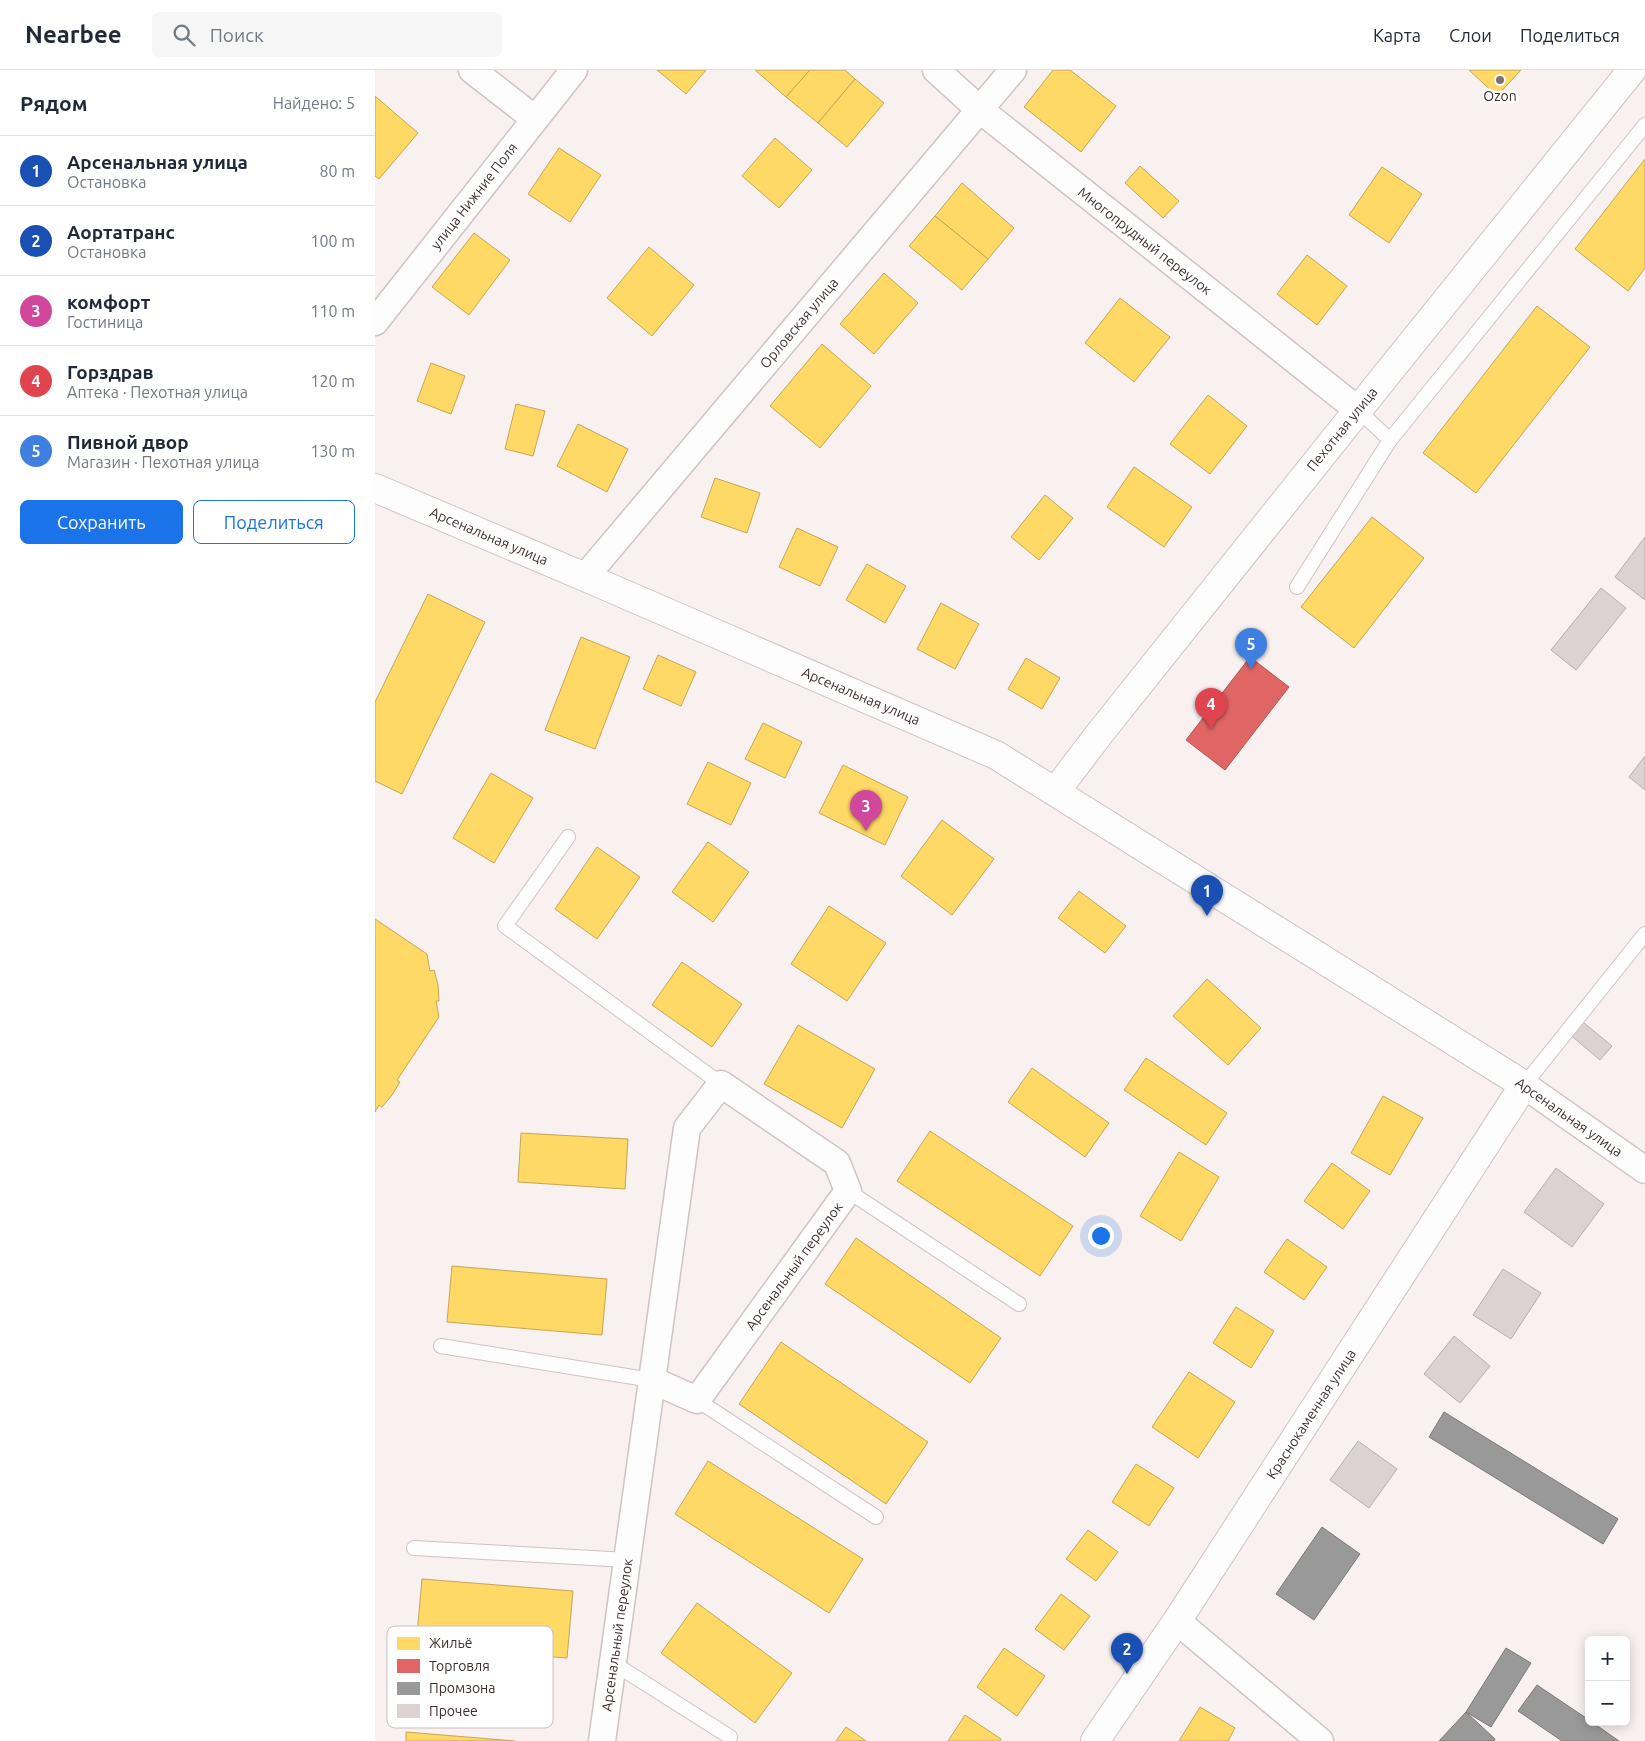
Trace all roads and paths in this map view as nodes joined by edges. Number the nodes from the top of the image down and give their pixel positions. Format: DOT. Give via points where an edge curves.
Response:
graph roads {
  1 [pos="472,70"];
  2 [pos="574,70"];
  3 [pos="936,70"];
  4 [pos="1013,70"];
  5 [pos="1632,70"];
  6 [pos="979,109"];
  7 [pos="535,119"];
  8 [pos="1645,125"];
  9 [pos="375,322"];
  10 [pos="1357,410"];
  11 [pos="1390,440"];
  12 [pos="375,488"];
  13 [pos="585,577"];
  14 [pos="1297,587"];
  15 [pos="1056,791"];
  16 [pos="568,837"];
  17 [pos="1645,934"];
  18 [pos="721,1084"];
  19 [pos="1524,1085"];
  20 [pos="1645,1170"];
  21 [pos="848,1192"];
  22 [pos="1019,1304"];
  23 [pos="441,1346"];
  24 [pos="652,1380"];
  25 [pos="697,1400"];
  26 [pos="876,1518"];
  27 [pos="414,1548"];
  28 [pos="628,1560"];
  29 [pos="1177,1621"];
  30 [pos="613,1664"];
  31 [pos="730,1737"];
  32 [pos="602,1741"];
  33 [pos="1095,1741"];
  34 [pos="1320,1741"];
  1 -- 7 [label="street"];
  2 -- 7 [label="street, улица Нижние Поля"];
  3 -- 6 [label="street, Многопрудный переулок"];
  4 -- 6 [label="street, Орловская улица"];
  5 -- 10 [label="street, Пехотная улица"];
  6 -- 10 [label="street, Многопрудный переулок"];
  6 -- 13 [label="street, Орловская улица"];
  7 -- 9 [label="street, улица Нижние Поля"];
  8 -- 11 [label="lane"];
  10 -- 11 [label="lane"];
  10 -- 15 [label="street, Пехотная улица"];
  11 -- 14 [label="lane"];
  12 -- 13 [label="street, Арсенальная улица"];
  13 -- 15 [label="street, Арсенальная улица" via="996,755"];
  15 -- 19 [label="street, Арсенальная улица"];
  16 -- 18 [label="lane" via="505,926"];
  17 -- 19 [label="lane"];
  18 -- 21 [label="street, Арсенальный переулок" via="837,1163"];
  18 -- 24 [label="street, Арсенальный переулок" via="687,1128"];
  19 -- 20 [label="street, Арсенальная улица"];
  19 -- 29 [label="street, Краснокаменная улица"];
  21 -- 22 [label="lane"];
  21 -- 25 [label="street, Арсенальный переулок"];
  23 -- 24 [label="lane"];
  24 -- 25 [label="street"];
  24 -- 28 [label="street, Арсенальный переулок"];
  25 -- 26 [label="lane"];
  27 -- 28 [label="lane"];
  28 -- 30 [label="street, Арсенальный переулок"];
  29 -- 33 [label="street, Краснокаменная улица"];
  29 -- 34 [label="street"];
  30 -- 31 [label="lane"];
  30 -- 32 [label="street, Арсенальный переулок"];
}
